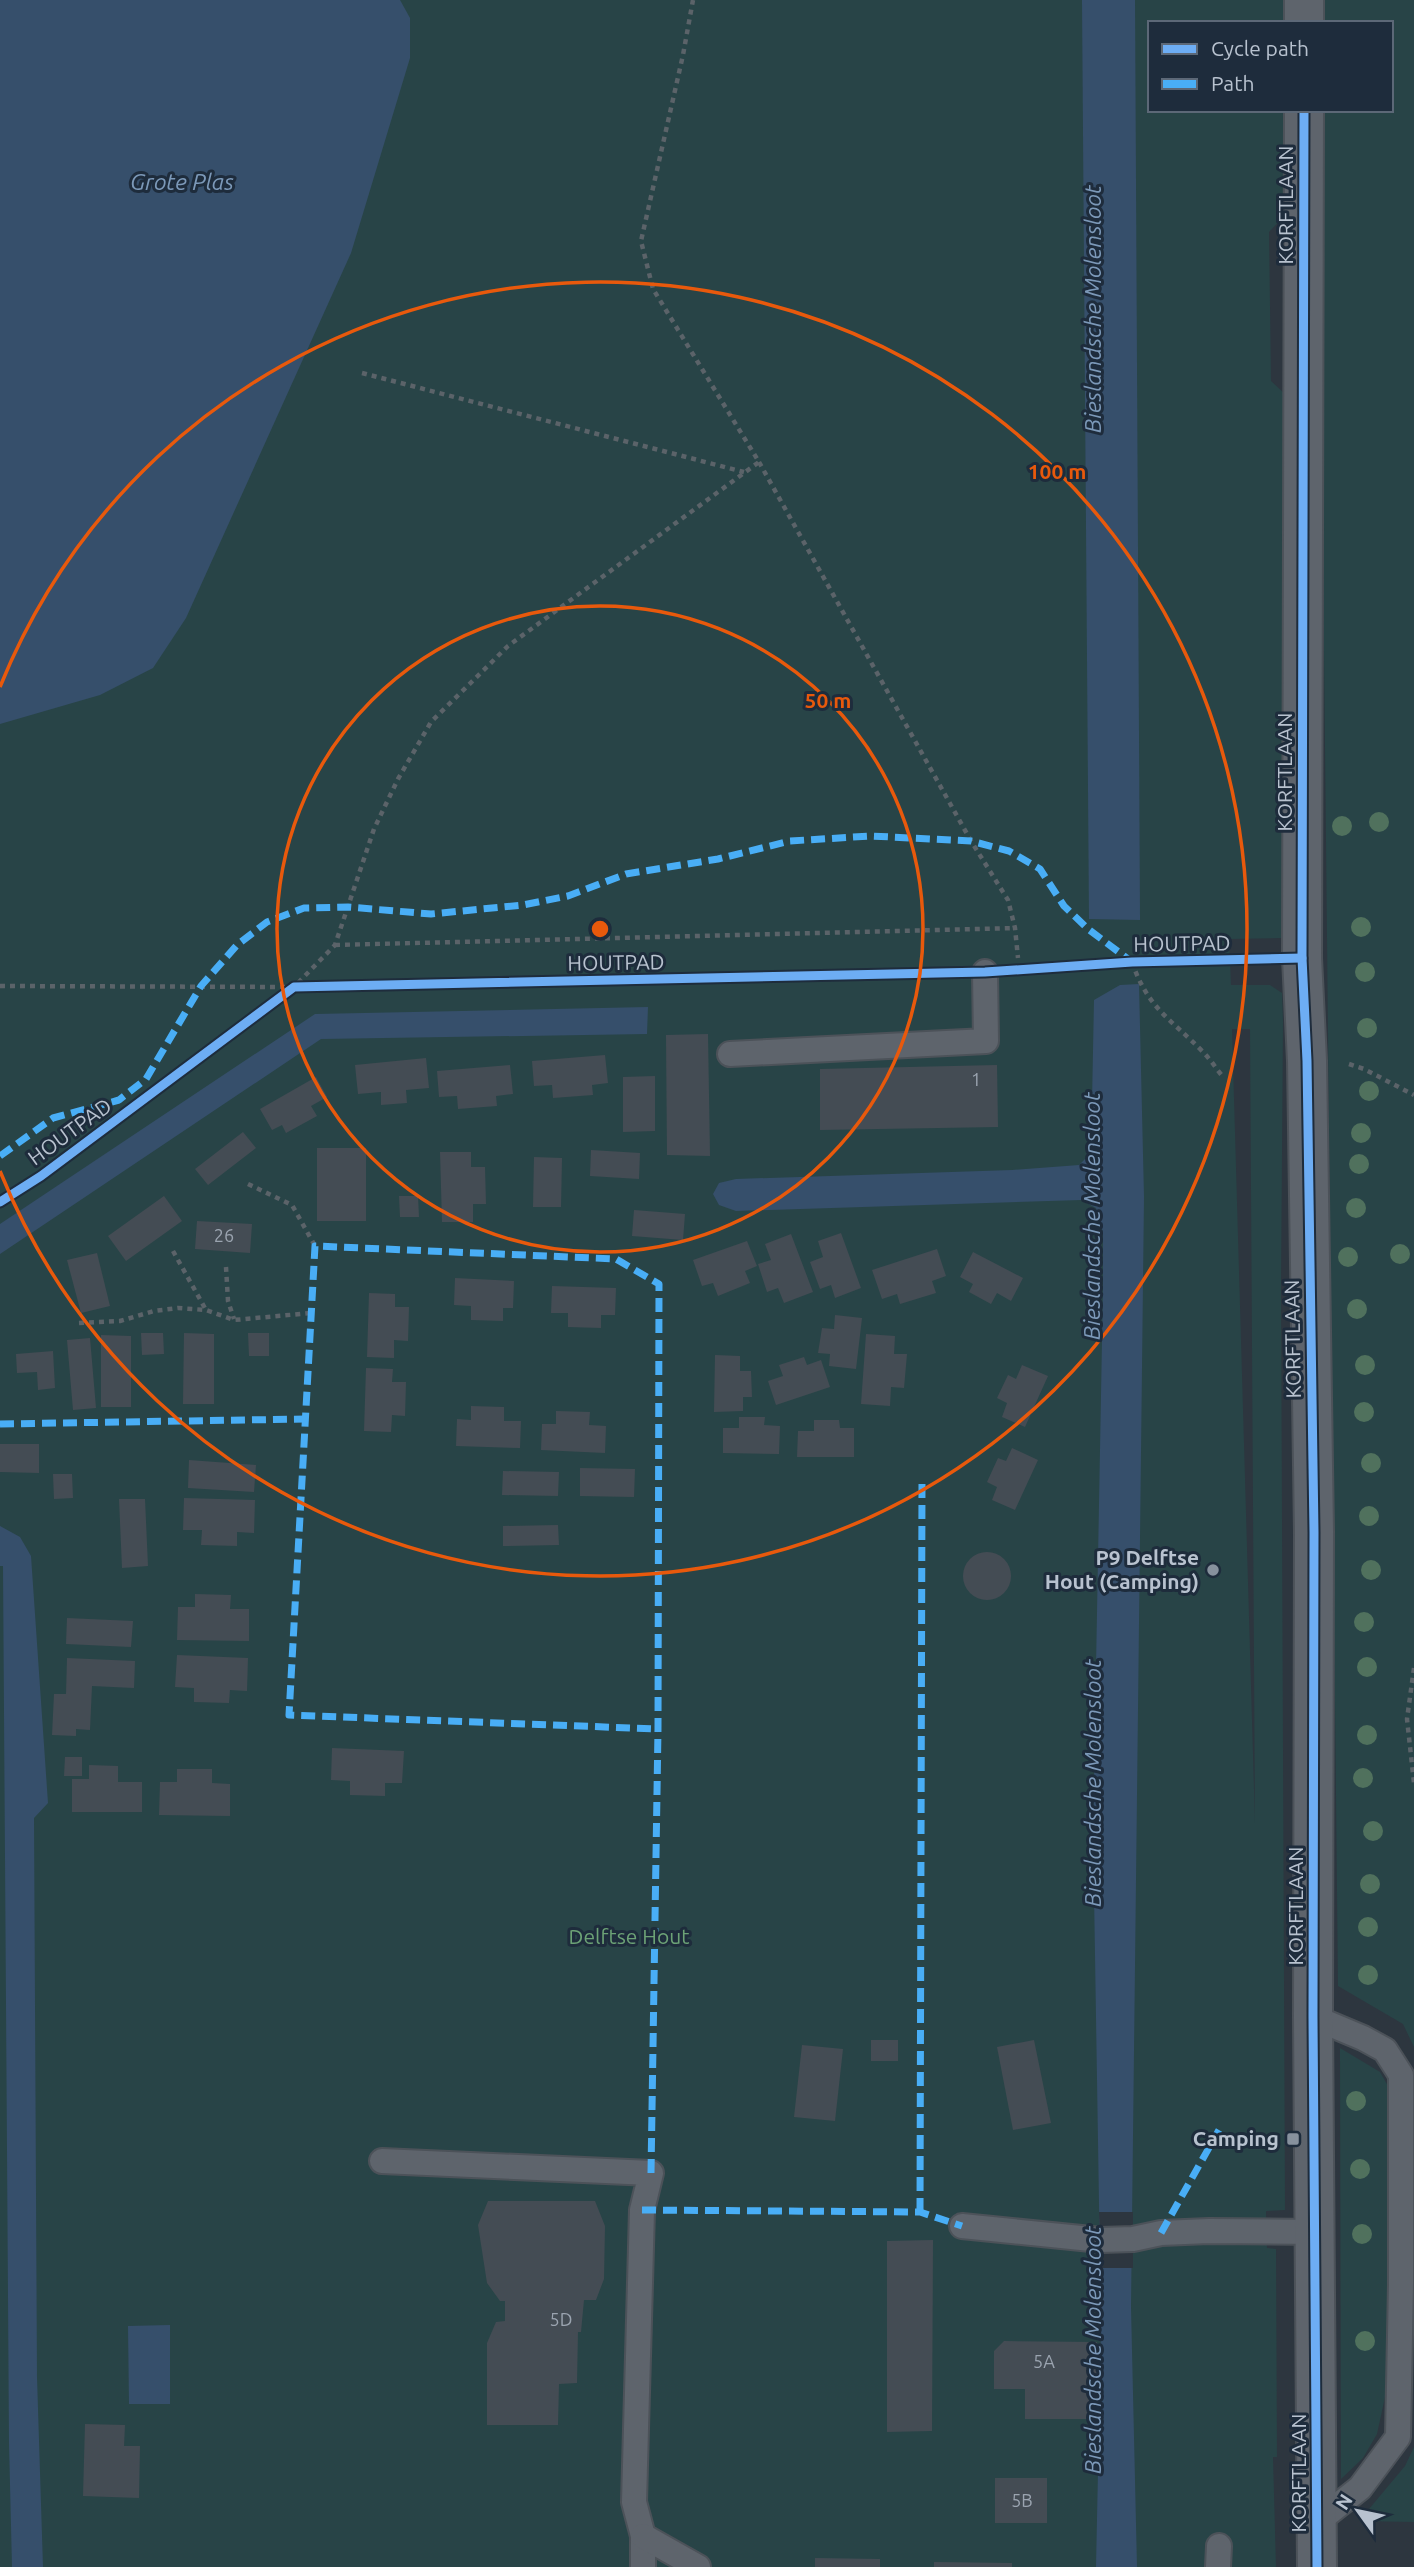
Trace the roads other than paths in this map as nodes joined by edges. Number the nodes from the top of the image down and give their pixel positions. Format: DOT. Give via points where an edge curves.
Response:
graph roads {
  1 [pos="1304,0"];
  2 [pos="1304,21"];
  3 [pos="1304,112"];
  4 [pos="985,972"];
  5 [pos="730,1054"];
  6 [pos="1313,2017"];
  7 [pos="382,2161"];
  8 [pos="962,2226"];
  9 [pos="1316,2232"];
  10 [pos="1317,2522"];
  11 [pos="643,2536"];
  12 [pos="643,2567"];
  13 [pos="698,2567"];
  14 [pos="1317,2567"];
  1 -- 2 [label="street"];
  3 -- 6 [label="street, KORFTLAAN" via="1302,958 1314,1532"];
  4 -- 5 [label="lane" via="986,1041"];
  6 -- 9 [label="street, KORFTLAAN"];
  6 -- 10 [label="lane" via="1385,2050 1401,2075 1398,2437 1360,2488"];
  7 -- 11 [label="lane" via="651,2173 642,2210 634,2502"];
  8 -- 9 [label="lane" via="1101,2240 1209,2231"];
  9 -- 10 [label="street, KORFTLAAN"];
  10 -- 14 [label="street, KORFTLAAN"];
  11 -- 12 [label="lane"];
  11 -- 13 [label="lane"];
}
